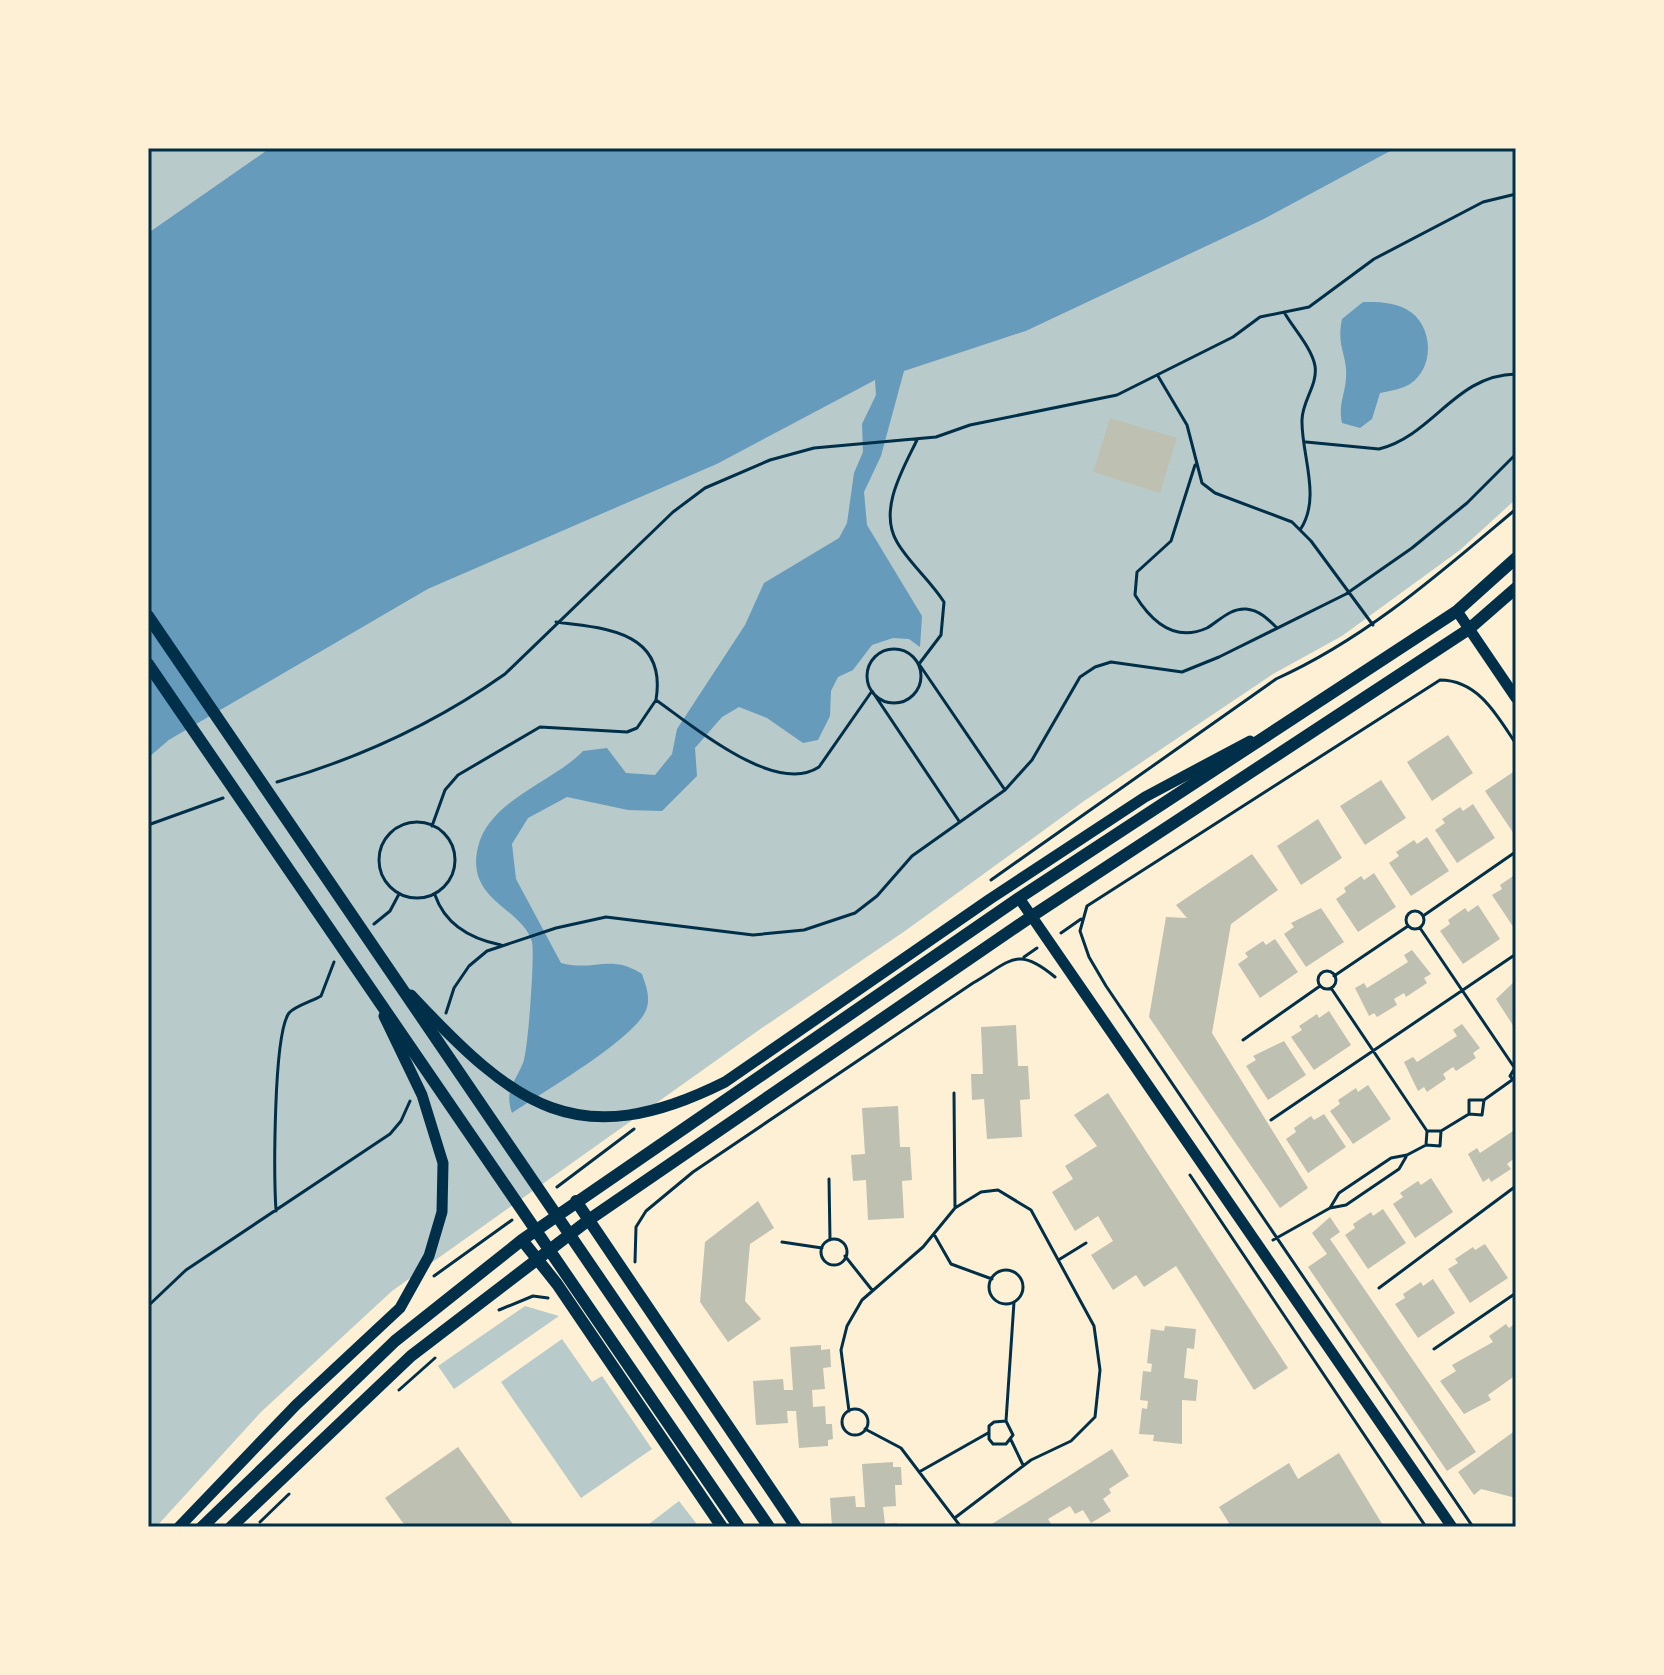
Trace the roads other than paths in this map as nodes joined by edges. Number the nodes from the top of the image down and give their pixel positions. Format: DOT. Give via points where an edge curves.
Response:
graph roads {
  1 [pos="1516,558"];
  2 [pos="1516,588"];
  3 [pos="1457,611"];
  4 [pos="148,616"];
  5 [pos="1469,629"];
  6 [pos="148,664"];
  7 [pos="1516,698"];
  8 [pos="1303,712"];
  9 [pos="1019,898"];
  10 [pos="1032,916"];
  11 [pos="394,977"];
  12 [pos="371,990"];
  13 [pos="576,1201"];
  14 [pos="590,1219"];
  15 [pos="522,1240"];
  16 [pos="538,1258"];
  17 [pos="179,1527"];
  18 [pos="202,1527"];
  19 [pos="231,1527"];
  20 [pos="722,1527"];
  21 [pos="739,1527"];
  22 [pos="769,1527"];
  23 [pos="796,1527"];
  24 [pos="1452,1527"];
  1 -- 3 [label="main road"];
  2 -- 5 [label="main road"];
  3 -- 5 [label="street"];
  3 -- 8 [label="main road"];
  4 -- 11 [label="main road"];
  5 -- 7 [label="street"];
  5 -- 10 [label="main road"];
  6 -- 12 [label="main road"];
  8 -- 9 [label="main road"];
  8 -- 11 [label="street" via="1145,797 725,1082 682,1104 607,1118 554,1111 492,1076"];
  9 -- 10 [label="street"];
  9 -- 13 [label="main road"];
  10 -- 14 [label="main road"];
  10 -- 24 [label="street"];
  11 -- 22 [label="main road"];
  12 -- 17 [label="street" via="422,1095 443,1163 442,1212 429,1256 400,1308 296,1405"];
  12 -- 21 [label="main road"];
  13 -- 14 [label="main road"];
  13 -- 15 [label="main road"];
  14 -- 16 [label="main road"];
  14 -- 23 [label="main road"];
  15 -- 16 [label="main road"];
  15 -- 18 [label="main road" via="395,1341"];
  16 -- 19 [label="main road" via="411,1356"];
  16 -- 20 [label="main road"];
}
